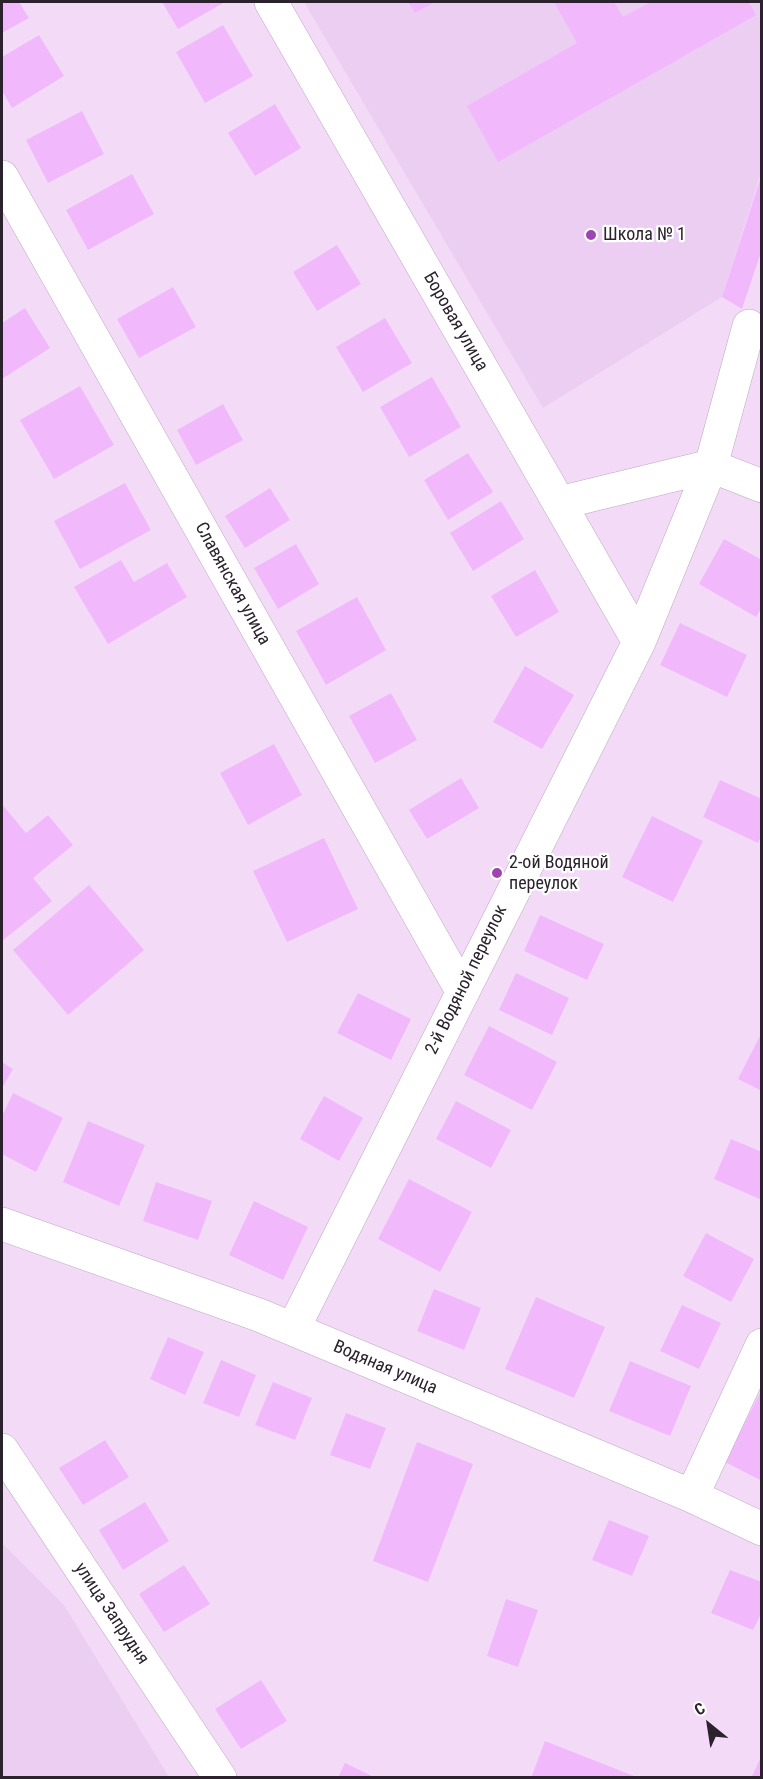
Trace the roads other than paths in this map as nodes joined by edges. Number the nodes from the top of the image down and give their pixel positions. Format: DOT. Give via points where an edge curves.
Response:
graph roads {
  1 [pos="271,2"];
  2 [pos="2,177"];
  3 [pos="749,326"];
  4 [pos="711,466"];
  5 [pos="762,486"];
  6 [pos="559,503"];
  7 [pos="639,642"];
  8 [pos="462,991"];
  9 [pos="2,1224"];
  10 [pos="293,1329"];
  11 [pos="762,1345"];
  12 [pos="2,1450"];
  13 [pos="692,1496"];
  14 [pos="762,1529"];
  15 [pos="220,1778"];
  1 -- 6 [label="street, Боровая улица"];
  2 -- 8 [label="street, Славянская улица"];
  3 -- 4 [label="street, 2-й Водяной переулок"];
  4 -- 5 [label="street"];
  4 -- 6 [label="street"];
  4 -- 7 [label="street, 2-й Водяной переулок"];
  6 -- 7 [label="street, Боровая улица"];
  7 -- 8 [label="street, 2-й Водяной переулок"];
  8 -- 10 [label="street, 2-й Водяной переулок"];
  9 -- 10 [label="street, Водяная улица"];
  10 -- 13 [label="street, Водяная улица"];
  11 -- 13 [label="street"];
  12 -- 15 [label="street, улица Запрудня"];
  13 -- 14 [label="street, Водяная улица"];
}
